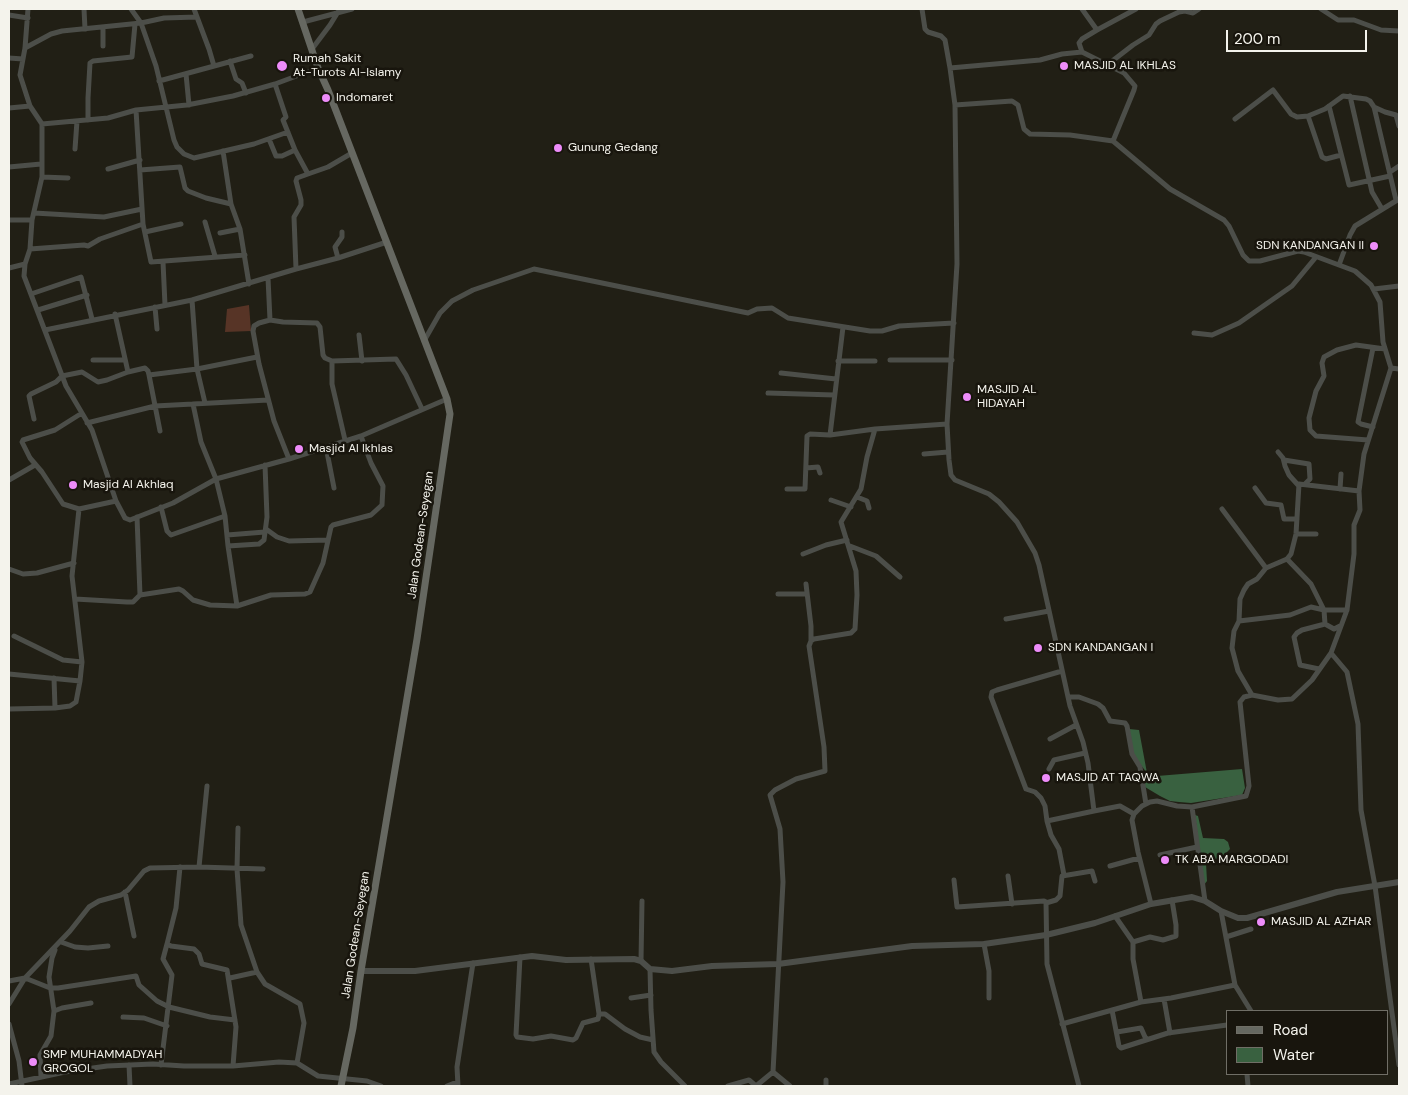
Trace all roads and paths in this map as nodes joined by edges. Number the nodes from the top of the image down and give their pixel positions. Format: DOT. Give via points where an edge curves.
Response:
graph roads {
  1 [pos="28,9"];
  2 [pos="84,9"];
  3 [pos="131,9"];
  4 [pos="194,9"];
  5 [pos="298,9"];
  6 [pos="352,9"];
  7 [pos="922,9"];
  8 [pos="1082,9"];
  9 [pos="1136,9"];
  10 [pos="1199,9"];
  11 [pos="1320,9"];
  12 [pos="1185,10"];
  13 [pos="338,12"];
  14 [pos="9,15"];
  15 [pos="196,17"];
  16 [pos="28,18"];
  17 [pos="303,22"];
  18 [pos="138,24"];
  19 [pos="103,27"];
  20 [pos="85,29"];
  21 [pos="1097,30"];
  22 [pos="1399,31"];
  23 [pos="103,46"];
  24 [pos="25,48"];
  25 [pos="312,49"];
  26 [pos="1082,52"];
  27 [pos="251,56"];
  28 [pos="9,58"];
  29 [pos="23,59"];
  30 [pos="230,61"];
  31 [pos="1108,65"];
  32 [pos="214,66"];
  33 [pos="318,68"];
  34 [pos="950,68"];
  35 [pos="186,74"];
  36 [pos="160,81"];
  37 [pos="275,84"];
  38 [pos="246,93"];
  39 [pos="1350,96"];
  40 [pos="189,105"];
  41 [pos="955,105"];
  42 [pos="30,106"];
  43 [pos="1329,106"];
  44 [pos="167,107"];
  45 [pos="1374,107"];
  46 [pos="9,108"];
  47 [pos="136,110"];
  48 [pos="1308,116"];
  49 [pos="1235,119"];
  50 [pos="88,120"];
  51 [pos="77,121"];
  52 [pos="42,124"];
  53 [pos="1399,126"];
  54 [pos="288,132"];
  55 [pos="268,139"];
  56 [pos="1113,141"];
  57 [pos="75,149"];
  58 [pos="295,150"];
  59 [pos="223,151"];
  60 [pos="352,153"];
  61 [pos="184,154"];
  62 [pos="1341,155"];
  63 [pos="140,160"];
  64 [pos="41,164"];
  65 [pos="180,166"];
  66 [pos="1399,166"];
  67 [pos="9,167"];
  68 [pos="108,169"];
  69 [pos="140,170"];
  70 [pos="308,174"];
  71 [pos="1390,174"];
  72 [pos="42,178"];
  73 [pos="68,178"];
  74 [pos="1369,181"];
  75 [pos="1397,200"];
  76 [pos="231,204"];
  77 [pos="1382,208"];
  78 [pos="142,209"];
  79 [pos="34,213"];
  80 [pos="9,220"];
  81 [pos="32,220"];
  82 [pos="205,222"];
  83 [pos="143,224"];
  84 [pos="181,224"];
  85 [pos="240,229"];
  86 [pos="145,232"];
  87 [pos="342,232"];
  88 [pos="220,233"];
  89 [pos="387,242"];
  90 [pos="30,249"];
  91 [pos="245,255"];
  92 [pos="215,256"];
  93 [pos="1316,257"];
  94 [pos="338,258"];
  95 [pos="163,262"];
  96 [pos="25,264"];
  97 [pos="1339,265"];
  98 [pos="9,268"];
  99 [pos="296,269"];
  100 [pos="268,278"];
  101 [pos="249,284"];
  102 [pos="1399,286"];
  103 [pos="1374,289"];
  104 [pos="31,294"];
  105 [pos="86,295"];
  106 [pos="192,300"];
  107 [pos="166,305"];
  108 [pos="155,307"];
  109 [pos="38,310"];
  110 [pos="115,314"];
  111 [pos="92,319"];
  112 [pos="270,320"];
  113 [pos="954,323"];
  114 [pos="843,327"];
  115 [pos="157,328"];
  116 [pos="45,330"];
  117 [pos="1194,333"];
  118 [pos="359,335"];
  119 [pos="424,341"];
  120 [pos="1373,348"];
  121 [pos="1385,349"];
  122 [pos="257,356"];
  123 [pos="92,360"];
  124 [pos="124,360"];
  125 [pos="890,360"];
  126 [pos="952,360"];
  127 [pos="332,361"];
  128 [pos="362,361"];
  129 [pos="838,361"];
  130 [pos="875,361"];
  131 [pos="1391,368"];
  132 [pos="197,369"];
  133 [pos="1399,369"];
  134 [pos="128,372"];
  135 [pos="781,373"];
  136 [pos="149,375"];
  137 [pos="62,376"];
  138 [pos="836,379"];
  139 [pos="768,393"];
  140 [pos="834,395"];
  141 [pos="447,399"];
  142 [pos="268,400"];
  143 [pos="205,403"];
  144 [pos="193,404"];
  145 [pos="155,406"];
  146 [pos="422,409"];
  147 [pos="82,413"];
  148 [pos="34,419"];
  149 [pos="87,423"];
  150 [pos="947,424"];
  151 [pos="1373,426"];
  152 [pos="876,430"];
  153 [pos="160,431"];
  154 [pos="830,435"];
  155 [pos="361,436"];
  156 [pos="345,440"];
  157 [pos="1368,440"];
  158 [pos="326,447"];
  159 [pos="948,452"];
  160 [pos="1278,452"];
  161 [pos="924,454"];
  162 [pos="288,459"];
  163 [pos="1284,460"];
  164 [pos="35,465"];
  165 [pos="265,465"];
  166 [pos="806,468"];
  167 [pos="820,473"];
  168 [pos="1342,474"];
  169 [pos="216,479"];
  170 [pos="9,480"];
  171 [pos="1306,484"];
  172 [pos="1298,485"];
  173 [pos="334,488"];
  174 [pos="1255,488"];
  175 [pos="787,489"];
  176 [pos="1340,489"];
  177 [pos="1359,492"];
  178 [pos="856,497"];
  179 [pos="831,500"];
  180 [pos="116,501"];
  181 [pos="851,507"];
  182 [pos="161,508"];
  183 [pos="869,508"];
  184 [pos="78,509"];
  185 [pos="1222,509"];
  186 [pos="225,516"];
  187 [pos="137,517"];
  188 [pos="1297,519"];
  189 [pos="265,530"];
  190 [pos="1296,534"];
  191 [pos="1316,534"];
  192 [pos="227,535"];
  193 [pos="328,540"];
  194 [pos="847,540"];
  195 [pos="228,546"];
  196 [pos="850,546"];
  197 [pos="803,554"];
  198 [pos="1286,560"];
  199 [pos="74,563"];
  200 [pos="9,568"];
  201 [pos="1266,568"];
  202 [pos="900,577"];
  203 [pos="806,584"];
  204 [pos="778,594"];
  205 [pos="807,594"];
  206 [pos="140,595"];
  207 [pos="75,599"];
  208 [pos="237,606"];
  209 [pos="1324,610"];
  210 [pos="1347,610"];
  211 [pos="1049,611"];
  212 [pos="1006,619"];
  213 [pos="1239,621"];
  214 [pos="1325,624"];
  215 [pos="1341,626"];
  216 [pos="14,636"];
  217 [pos="811,641"];
  218 [pos="1331,652"];
  219 [pos="82,662"];
  220 [pos="1319,669"];
  221 [pos="1062,672"];
  222 [pos="9,674"];
  223 [pos="54,678"];
  224 [pos="80,681"];
  225 [pos="1252,695"];
  226 [pos="1068,697"];
  227 [pos="56,708"];
  228 [pos="9,709"];
  229 [pos="1076,725"];
  230 [pos="1050,739"];
  231 [pos="1086,753"];
  232 [pos="1049,769"];
  233 [pos="207,786"];
  234 [pos="1146,804"];
  235 [pos="1192,807"];
  236 [pos="1094,811"];
  237 [pos="1134,814"];
  238 [pos="1047,821"];
  239 [pos="238,828"];
  240 [pos="1197,847"];
  241 [pos="1160,855"];
  242 [pos="1139,858"];
  243 [pos="1110,866"];
  244 [pos="180,867"];
  245 [pos="199,867"];
  246 [pos="237,869"];
  247 [pos="263,869"];
  248 [pos="1064,875"];
  249 [pos="1008,876"];
  250 [pos="954,880"];
  251 [pos="1095,881"];
  252 [pos="1399,882"];
  253 [pos="1375,886"];
  254 [pos="126,892"];
  255 [pos="1172,900"];
  256 [pos="1205,900"];
  257 [pos="642,901"];
  258 [pos="1046,903"];
  259 [pos="1012,904"];
  260 [pos="1151,904"];
  261 [pos="1221,911"];
  262 [pos="1115,916"];
  263 [pos="1251,929"];
  264 [pos="134,936"];
  265 [pos="1046,936"];
  266 [pos="1226,937"];
  267 [pos="1133,942"];
  268 [pos="59,943"];
  269 [pos="166,944"];
  270 [pos="984,944"];
  271 [pos="108,946"];
  272 [pos="520,957"];
  273 [pos="592,960"];
  274 [pos="642,961"];
  275 [pos="473,963"];
  276 [pos="778,964"];
  277 [pos="650,969"];
  278 [pos="361,971"];
  279 [pos="257,972"];
  280 [pos="26,978"];
  281 [pos="230,978"];
  282 [pos="9,981"];
  283 [pos="1235,985"];
  284 [pos="50,988"];
  285 [pos="651,995"];
  286 [pos="631,998"];
  287 [pos="989,998"];
  288 [pos="1164,999"];
  289 [pos="1141,1002"];
  290 [pos="91,1003"];
  291 [pos="9,1004"];
  292 [pos="169,1007"];
  293 [pos="1112,1010"];
  294 [pos="1250,1010"];
  295 [pos="54,1011"];
  296 [pos="599,1014"];
  297 [pos="123,1018"];
  298 [pos="235,1020"];
  299 [pos="9,1024"];
  300 [pos="1062,1024"];
  301 [pos="1226,1025"];
  302 [pos="166,1026"];
  303 [pos="1117,1032"];
  304 [pos="1170,1033"];
  305 [pos="1147,1039"];
  306 [pos="653,1040"];
  307 [pos="297,1063"];
  308 [pos="129,1065"];
  309 [pos="161,1065"];
  310 [pos="1399,1065"];
  311 [pos="233,1066"];
  312 [pos="772,1072"];
  313 [pos="41,1077"];
  314 [pos="344,1078"];
  315 [pos="9,1084"];
  316 [pos="22,1084"];
  317 [pos="458,1084"];
  318 [pos="130,1086"];
  319 [pos="341,1086"];
  320 [pos="381,1086"];
  321 [pos="448,1086"];
  322 [pos="686,1086"];
  323 [pos="728,1086"];
  324 [pos="756,1086"];
  325 [pos="790,1086"];
  326 [pos="1079,1086"];
  1 -- 16 [label="street"];
  2 -- 20 [label="street"];
  3 -- 18 [label="street"];
  4 -- 15 [label="street"];
  5 -- 17 [label="main road, Jalan Godean-Seyegan"];
  6 -- 13 [label="street"];
  7 -- 34 [label="street" via="925,29 945,40"];
  8 -- 21 [label="street"];
  9 -- 21 [label="street"];
  10 -- 12 [label="street" via="1193,13"];
  11 -- 22 [label="street" via="1338,20 1354,20 1381,30"];
  12 -- 31 [label="street" via="1160,21 1149,35"];
  13 -- 17 [label="street"];
  13 -- 25 [label="street"];
  14 -- 16 [label="street"];
  15 -- 18 [label="street" via="164,18"];
  15 -- 32 [label="street"];
  16 -- 24 [label="street"];
  17 -- 25 [label="main road, Jalan Godean-Seyegan"];
  18 -- 19 [label="street"];
  18 -- 36 [label="street"];
  18 -- 50 [label="street" via="132,57 90,63"];
  19 -- 20 [label="street"];
  19 -- 23 [label="street"];
  20 -- 24 [label="street" via="51,34"];
  21 -- 26 [label="street" via="1080,41"];
  24 -- 29 [label="street"];
  25 -- 33 [label="main road, Jalan Godean-Seyegan"];
  26 -- 31 [label="street"];
  26 -- 34 [label="street" via="1040,60"];
  27 -- 30 [label="street"];
  28 -- 29 [label="street"];
  29 -- 42 [label="street" via="20,75"];
  30 -- 32 [label="street"];
  30 -- 38 [label="street" via="236,79 242,83"];
  31 -- 56 [label="street" via="1124,73 1135,86"];
  32 -- 35 [label="street"];
  33 -- 37 [label="street"];
  33 -- 60 [label="main road, Jalan Godean-Seyegan"];
  34 -- 41 [label="street"];
  35 -- 36 [label="street"];
  35 -- 40 [label="street"];
  36 -- 44 [label="street"];
  37 -- 38 [label="street"];
  37 -- 54 [label="street"];
  38 -- 40 [label="street"];
  39 -- 43 [label="street" via="1340,97"];
  39 -- 45 [label="street" via="1366,99"];
  39 -- 74 [label="street"];
  40 -- 44 [label="street"];
  41 -- 56 [label="street" via="1012,101 1018,105 1024,129 1030,134"];
  41 -- 113 [label="street" via="957,264"];
  42 -- 46 [label="street"];
  42 -- 52 [label="street"];
  43 -- 48 [label="street"];
  43 -- 62 [label="street"];
  44 -- 47 [label="street"];
  44 -- 61 [label="street" via="174,140"];
  45 -- 53 [label="street" via="1396,115"];
  45 -- 71 [label="street"];
  47 -- 50 [label="street"];
  47 -- 63 [label="street"];
  48 -- 49 [label="street" via="1293,116 1273,90"];
  48 -- 62 [label="street" via="1322,157"];
  50 -- 51 [label="street"];
  51 -- 52 [label="street"];
  51 -- 57 [label="street"];
  52 -- 64 [label="street"];
  54 -- 55 [label="street"];
  54 -- 58 [label="street"];
  55 -- 58 [label="street" via="276,156"];
  55 -- 59 [label="street"];
  56 -- 93 [label="street" via="1170,189 1224,220 1249,261 1260,262 1298,251"];
  58 -- 70 [label="street"];
  59 -- 61 [label="street" via="194,158"];
  59 -- 76 [label="street"];
  60 -- 70 [label="street"];
  60 -- 89 [label="main road, Jalan Godean-Seyegan"];
  61 -- 65 [label="street"];
  62 -- 74 [label="street" via="1349,185"];
  63 -- 68 [label="street"];
  63 -- 69 [label="street"];
  64 -- 67 [label="street"];
  64 -- 72 [label="street"];
  65 -- 69 [label="street"];
  65 -- 76 [label="street" via="188,191"];
  66 -- 71 [label="street"];
  69 -- 78 [label="street"];
  70 -- 99 [label="street" via="296,181 301,200 294,217"];
  71 -- 74 [label="street"];
  71 -- 75 [label="street"];
  72 -- 73 [label="street"];
  72 -- 79 [label="street"];
  74 -- 77 [label="street"];
  75 -- 77 [label="street"];
  76 -- 85 [label="street"];
  77 -- 97 [label="street" via="1355,226"];
  78 -- 79 [label="street" via="104,216"];
  78 -- 83 [label="street"];
  79 -- 81 [label="street"];
  80 -- 81 [label="street"];
  81 -- 90 [label="street"];
  82 -- 92 [label="street"];
  83 -- 86 [label="street"];
  83 -- 90 [label="street" via="88,246"];
  84 -- 86 [label="street"];
  85 -- 88 [label="street"];
  85 -- 91 [label="street"];
  86 -- 95 [label="street" via="151,262"];
  87 -- 94 [label="street" via="335,247"];
  89 -- 94 [label="street"];
  89 -- 119 [label="main road, Jalan Godean-Seyegan"];
  90 -- 96 [label="street"];
  91 -- 92 [label="street"];
  91 -- 101 [label="street"];
  92 -- 95 [label="street"];
  93 -- 97 [label="street"];
  93 -- 117 [label="street" via="1292,286 1239,323 1212,335"];
  94 -- 99 [label="street"];
  95 -- 107 [label="street"];
  96 -- 98 [label="street"];
  96 -- 104 [label="street" via="24,276"];
  97 -- 103 [label="street" via="1364,276"];
  99 -- 100 [label="street"];
  100 -- 101 [label="street"];
  100 -- 112 [label="street"];
  101 -- 106 [label="street"];
  102 -- 103 [label="street"];
  103 -- 121 [label="street" via="1382,308"];
  104 -- 105 [label="street" via="80,277"];
  104 -- 109 [label="street"];
  105 -- 109 [label="street"];
  105 -- 111 [label="street"];
  106 -- 107 [label="street"];
  106 -- 132 [label="street"];
  107 -- 108 [label="street"];
  108 -- 110 [label="street"];
  108 -- 115 [label="street"];
  109 -- 116 [label="street"];
  110 -- 111 [label="street"];
  110 -- 124 [label="street"];
  111 -- 116 [label="street"];
  112 -- 122 [label="street" via="254,326"];
  112 -- 127 [label="street" via="319,324 323,355"];
  113 -- 114 [label="street" via="899,326 876,332"];
  113 -- 126 [label="street"];
  114 -- 119 [label="street" via="788,318 769,308 748,313 534,269 473,290 452,301 440,313"];
  114 -- 129 [label="street"];
  116 -- 137 [label="street"];
  118 -- 128 [label="street"];
  119 -- 141 [label="main road, Jalan Godean-Seyegan"];
  120 -- 121 [label="street"];
  120 -- 151 [label="street" via="1358,422"];
  120 -- 157 [label="street" via="1350,346 1324,357 1324,376 1316,392 1309,422 1310,430 1316,436"];
  121 -- 131 [label="street"];
  122 -- 132 [label="street"];
  122 -- 142 [label="street"];
  123 -- 124 [label="street"];
  124 -- 134 [label="street"];
  125 -- 126 [label="street"];
  126 -- 150 [label="street"];
  127 -- 128 [label="street"];
  127 -- 156 [label="street" via="332,384"];
  128 -- 146 [label="street" via="396,359"];
  129 -- 130 [label="street"];
  129 -- 138 [label="street"];
  131 -- 133 [label="street"];
  131 -- 151 [label="street"];
  132 -- 136 [label="street"];
  132 -- 143 [label="street"];
  134 -- 136 [label="street" via="145,368"];
  134 -- 137 [label="street" via="98,382 82,372"];
  135 -- 138 [label="street"];
  136 -- 145 [label="street"];
  137 -- 147 [label="street"];
  137 -- 148 [label="street" via="29,396"];
  138 -- 140 [label="street"];
  139 -- 140 [label="street"];
  140 -- 154 [label="street"];
  141 -- 146 [label="street"];
  141 -- 278 [label="main road, Jalan Godean-Seyegan" via="450,420 420,620"];
  142 -- 143 [label="street"];
  142 -- 162 [label="street"];
  143 -- 144 [label="street"];
  144 -- 145 [label="street"];
  144 -- 169 [label="street" via="201,442"];
  145 -- 149 [label="street"];
  145 -- 153 [label="street"];
  146 -- 155 [label="street"];
  147 -- 149 [label="street"];
  147 -- 164 [label="street" via="55,430 22,440"];
  149 -- 180 [label="street"];
  150 -- 152 [label="street"];
  150 -- 159 [label="street"];
  151 -- 157 [label="street"];
  152 -- 154 [label="street"];
  152 -- 178 [label="street"];
  154 -- 166 [label="street" via="807,436"];
  155 -- 156 [label="street"];
  155 -- 193 [label="street" via="383,486 382,505 371,515 333,525"];
  156 -- 158 [label="street"];
  157 -- 177 [label="street"];
  158 -- 162 [label="street"];
  158 -- 173 [label="street"];
  159 -- 161 [label="street"];
  159 -- 211 [label="street" via="953,478 994,498 1009,512 1026,537 1038,559"];
  160 -- 163 [label="street"];
  162 -- 165 [label="street"];
  163 -- 171 [label="street" via="1309,464 1310,479"];
  163 -- 172 [label="street" via="1289,475"];
  164 -- 170 [label="street"];
  164 -- 184 [label="street" via="62,504"];
  165 -- 169 [label="street"];
  165 -- 189 [label="street"];
  166 -- 167 [label="street" via="818,467"];
  166 -- 175 [label="street" via="805,489"];
  168 -- 176 [label="street"];
  169 -- 182 [label="street"];
  169 -- 186 [label="street"];
  171 -- 172 [label="street"];
  171 -- 176 [label="street"];
  172 -- 188 [label="street"];
  174 -- 188 [label="street" via="1266,503 1282,506 1284,519"];
  176 -- 177 [label="street"];
  177 -- 210 [label="street" via="1360,510 1354,525"];
  178 -- 181 [label="street"];
  178 -- 183 [label="street" via="867,501"];
  179 -- 181 [label="street"];
  180 -- 184 [label="street"];
  180 -- 187 [label="street" via="127,519"];
  181 -- 194 [label="street" via="841,522"];
  182 -- 186 [label="street" via="171,535"];
  182 -- 187 [label="street"];
  184 -- 199 [label="street"];
  185 -- 201 [label="street"];
  186 -- 192 [label="street"];
  187 -- 206 [label="street"];
  188 -- 190 [label="street"];
  189 -- 192 [label="street"];
  189 -- 193 [label="street" via="289,541"];
  189 -- 195 [label="street" via="264,540 259,544"];
  190 -- 191 [label="street"];
  190 -- 198 [label="street" via="1291,554"];
  192 -- 195 [label="street"];
  193 -- 208 [label="street" via="323,563 310,592 271,595"];
  194 -- 196 [label="street"];
  194 -- 197 [label="street"];
  195 -- 208 [label="street"];
  196 -- 202 [label="street" via="876,556"];
  196 -- 217 [label="street" via="857,581 854,630"];
  198 -- 201 [label="street"];
  198 -- 209 [label="street" via="1311,584"];
  199 -- 200 [label="street" via="37,573 24,574"];
  199 -- 207 [label="street"];
  201 -- 213 [label="street" via="1244,590 1240,599"];
  203 -- 205 [label="street"];
  204 -- 205 [label="street"];
  205 -- 217 [label="street"];
  206 -- 207 [label="street" via="133,602"];
  206 -- 208 [label="street" via="179,590 193,600"];
  207 -- 219 [label="street"];
  209 -- 210 [label="street"];
  209 -- 213 [label="street" via="1311,607 1290,615"];
  209 -- 214 [label="street"];
  210 -- 215 [label="street"];
  211 -- 212 [label="street"];
  211 -- 221 [label="street"];
  213 -- 225 [label="street" via="1232,648 1238,671"];
  214 -- 215 [label="street" via="1334,629"];
  214 -- 220 [label="street" via="1302,630 1294,636 1300,665"];
  215 -- 218 [label="street"];
  216 -- 219 [label="street" via="63,660"];
  217 -- 276 [label="street" via="826,770 789,782 770,795 780,829 782,865"];
  218 -- 220 [label="street"];
  218 -- 253 [label="street" via="1347,672 1358,724 1362,810"];
  219 -- 224 [label="street"];
  220 -- 225 [label="street" via="1292,699"];
  221 -- 226 [label="street"];
  221 -- 238 [label="street" via="997,690 990,697 1026,790 1038,794 1043,801"];
  222 -- 223 [label="street"];
  223 -- 224 [label="street"];
  223 -- 227 [label="street"];
  224 -- 227 [label="street" via="75,703"];
  225 -- 235 [label="street" via="1244,697 1240,705 1248,794 1244,798"];
  226 -- 229 [label="street"];
  226 -- 234 [label="street" via="1085,698 1103,708 1110,721 1125,723 1132,754 1141,773"];
  227 -- 228 [label="street"];
  229 -- 230 [label="street"];
  229 -- 231 [label="street"];
  231 -- 232 [label="street" via="1054,760"];
  231 -- 236 [label="street"];
  233 -- 245 [label="street"];
  234 -- 235 [label="street" via="1157,802"];
  234 -- 237 [label="street"];
  235 -- 240 [label="street"];
  236 -- 237 [label="street" via="1120,806"];
  236 -- 238 [label="street"];
  237 -- 242 [label="street" via="1132,820"];
  238 -- 248 [label="street" via="1059,849"];
  239 -- 246 [label="street"];
  240 -- 241 [label="street"];
  240 -- 256 [label="street"];
  242 -- 243 [label="street"];
  242 -- 260 [label="street"];
  244 -- 245 [label="street"];
  244 -- 254 [label="street" via="150,868"];
  244 -- 269 [label="street" via="176,908"];
  245 -- 246 [label="street"];
  246 -- 247 [label="street"];
  246 -- 279 [label="street" via="241,926"];
  248 -- 251 [label="street" via="1092,871"];
  248 -- 258 [label="street" via="1058,898"];
  249 -- 259 [label="street"];
  250 -- 259 [label="street" via="957,906"];
  252 -- 253 [label="street"];
  253 -- 261 [label="street" via="1337,892 1247,918"];
  253 -- 310 [label="street"];
  254 -- 264 [label="street"];
  254 -- 268 [label="street" via="94,903"];
  255 -- 256 [label="street" via="1192,897"];
  255 -- 260 [label="street"];
  255 -- 267 [label="street" via="1176,936 1163,940 1150,937"];
  256 -- 261 [label="street"];
  257 -- 274 [label="street"];
  258 -- 259 [label="street"];
  258 -- 265 [label="street"];
  260 -- 262 [label="street"];
  261 -- 266 [label="street"];
  262 -- 265 [label="street"];
  262 -- 267 [label="street"];
  263 -- 266 [label="street"];
  265 -- 270 [label="street"];
  265 -- 300 [label="street" via="1047,964"];
  266 -- 283 [label="street"];
  267 -- 289 [label="street"];
  268 -- 271 [label="street" via="88,948"];
  268 -- 280 [label="street"];
  268 -- 284 [label="street" via="52,958"];
  269 -- 281 [label="street" via="196,950 202,964 227,970"];
  269 -- 292 [label="street" via="163,959 172,975"];
  270 -- 276 [label="street" via="912,946"];
  270 -- 287 [label="street" via="990,971"];
  272 -- 273 [label="street"];
  272 -- 275 [label="street"];
  272 -- 296 [label="street" via="517,1037 533,1040 551,1036 572,1040 583,1022 598,1019"];
  273 -- 274 [label="street"];
  273 -- 296 [label="street"];
  274 -- 277 [label="street"];
  275 -- 278 [label="street" via="415,971"];
  275 -- 317 [label="street" via="457,1066"];
  276 -- 277 [label="street" via="712,966 672,972"];
  276 -- 312 [label="street"];
  277 -- 285 [label="street"];
  278 -- 314 [label="main road, Jalan Godean-Seyegan"];
  279 -- 281 [label="street"];
  279 -- 307 [label="street" via="272,990 300,1004 304,1023"];
  280 -- 282 [label="street"];
  280 -- 284 [label="street"];
  280 -- 291 [label="street"];
  281 -- 298 [label="street"];
  283 -- 288 [label="street"];
  283 -- 294 [label="street"];
  284 -- 292 [label="street" via="136,976 139,984 157,1001"];
  284 -- 295 [label="street"];
  285 -- 286 [label="street"];
  285 -- 306 [label="street"];
  288 -- 289 [label="street"];
  288 -- 304 [label="street"];
  289 -- 293 [label="street"];
  290 -- 295 [label="street"];
  292 -- 298 [label="street"];
  292 -- 302 [label="street"];
  293 -- 300 [label="street"];
  293 -- 303 [label="street"];
  295 -- 313 [label="street" via="51,1036 40,1055"];
  296 -- 306 [label="street" via="605,1014 640,1037"];
  297 -- 302 [label="street" via="144,1018"];
  298 -- 311 [label="street"];
  299 -- 316 [label="street"];
  300 -- 326 [label="street"];
  301 -- 304 [label="street"];
  302 -- 309 [label="street"];
  303 -- 305 [label="street" via="1141,1028"];
  303 -- 305 [label="street" via="1121,1048"];
  304 -- 305 [label="street"];
  306 -- 322 [label="street" via="658,1059"];
  307 -- 311 [label="street"];
  307 -- 314 [label="street" via="318,1076"];
  308 -- 309 [label="street"];
  308 -- 313 [label="street"];
  308 -- 318 [label="street"];
  309 -- 311 [label="street"];
  312 -- 324 [label="street"];
  312 -- 325 [label="street"];
  313 -- 316 [label="street"];
  314 -- 319 [label="main road, Jalan Godean-Seyegan"];
  314 -- 320 [label="street" via="367,1080"];
  315 -- 316 [label="street"];
  317 -- 321 [label="street"];
  323 -- 324 [label="street" via="745,1080"];
}
